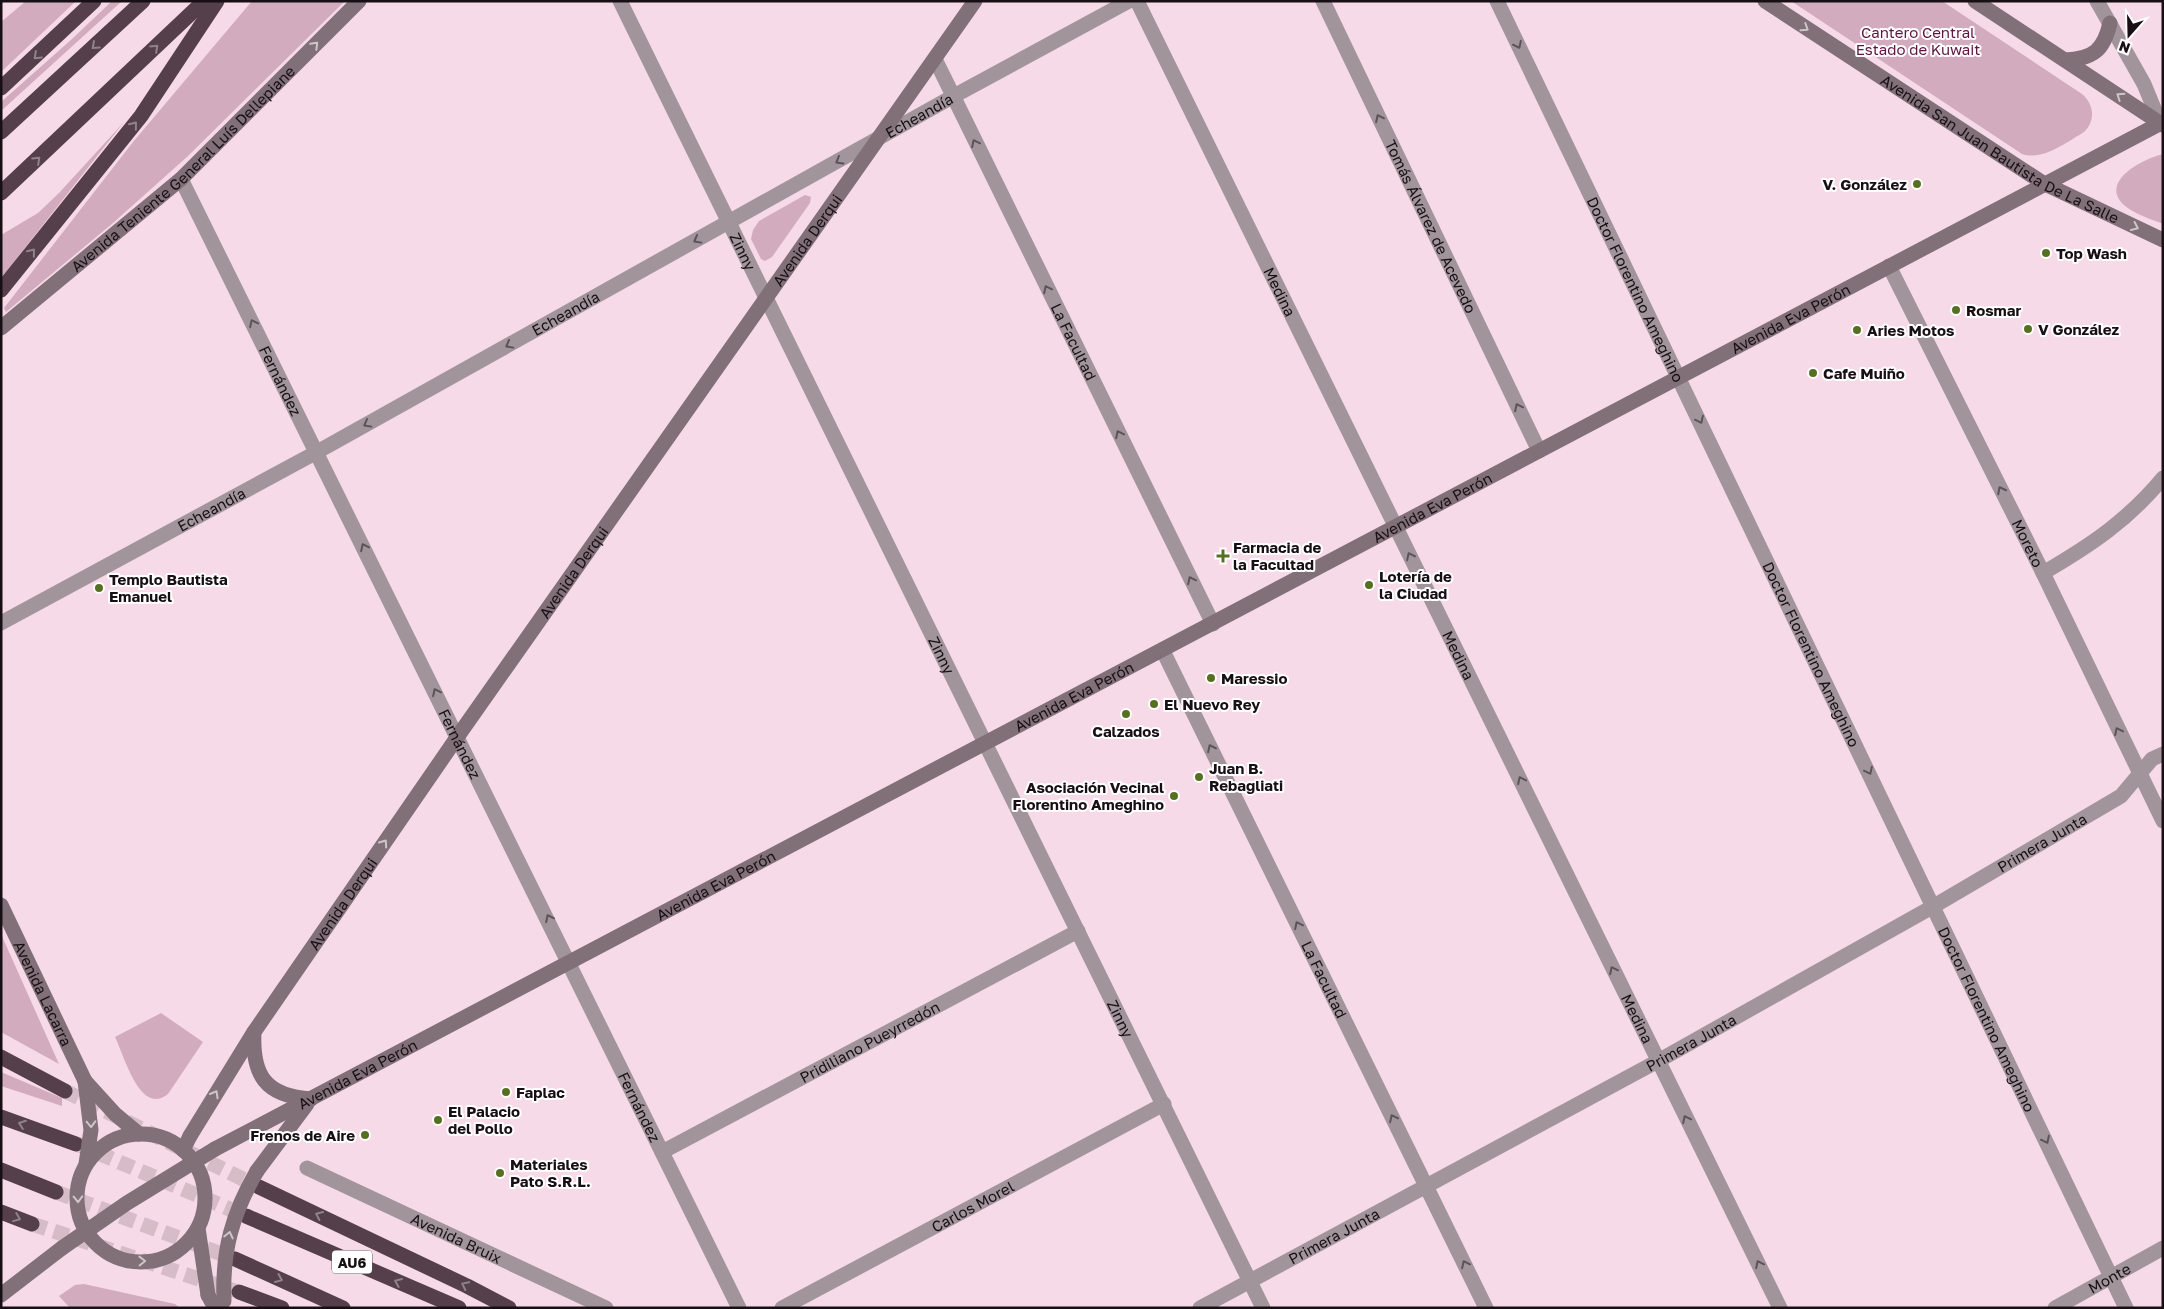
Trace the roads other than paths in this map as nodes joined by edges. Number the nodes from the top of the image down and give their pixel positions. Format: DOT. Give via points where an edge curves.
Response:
graph roads {
  1 [pos="94,1"];
  2 [pos="144,1"];
  3 [pos="204,1"];
  4 [pos="217,1"];
  5 [pos="359,1"];
  6 [pos="620,1"];
  7 [pos="975,1"];
  8 [pos="1129,1"];
  9 [pos="1137,1"];
  10 [pos="1323,1"];
  11 [pos="1497,1"];
  12 [pos="1765,1"];
  13 [pos="1975,1"];
  14 [pos="2097,1"];
  15 [pos="2110,23"];
  16 [pos="935,59"];
  17 [pos="2065,60"];
  18 [pos="1,88"];
  19 [pos="952,97"];
  20 [pos="2162,123"];
  21 [pos="1,132"];
  22 [pos="881,136"];
  23 [pos="182,179"];
  24 [pos="2043,183"];
  25 [pos="1,193"];
  26 [pos="728,223"];
  27 [pos="2163,240"];
  28 [pos="1889,266"];
  29 [pos="1,290"];
  30 [pos="766,299"];
  31 [pos="1,328"];
  32 [pos="1679,376"];
  33 [pos="1538,451"];
  34 [pos="317,452"];
  35 [pos="2163,478"];
  36 [pos="1395,526"];
  37 [pos="2043,573"];
  38 [pos="1,623"];
  39 [pos="1213,624"];
  40 [pos="1163,651"];
  41 [pos="458,736"];
  42 [pos="986,743"];
  43 [pos="2163,754"];
  44 [pos="2140,774"];
  45 [pos="2163,821"];
  46 [pos="1,904"];
  47 [pos="1934,906"];
  48 [pos="1078,931"];
  49 [pos="570,962"];
  50 [pos="254,1032"];
  51 [pos="3,1058"];
  52 [pos="1658,1061"];
  53 [pos="85,1081"];
  54 [pos="65,1091"];
  55 [pos="311,1099"];
  56 [pos="1164,1104"];
  57 [pos="1,1117"];
  58 [pos="139,1134"];
  59 [pos="76,1144"];
  60 [pos="183,1150"];
  61 [pos="662,1152"];
  62 [pos="194,1162"];
  63 [pos="85,1167"];
  64 [pos="307,1168"];
  65 [pos="1,1170"];
  66 [pos="1426,1186"];
  67 [pos="259,1187"];
  68 [pos="56,1192"];
  69 [pos="1,1212"];
  70 [pos="246,1216"];
  71 [pos="32,1224"];
  72 [pos="198,1228"];
  73 [pos="86,1231"];
  74 [pos="2163,1248"];
  75 [pos="234,1259"];
  76 [pos="2111,1276"];
  77 [pos="1250,1281"];
  78 [pos="239,1292"];
  79 [pos="1,1295"];
  80 [pos="218,1303"];
  81 [pos="282,1308"];
  82 [pos="343,1308"];
  83 [pos="458,1308"];
  84 [pos="508,1308"];
  85 [pos="606,1308"];
  86 [pos="739,1308"];
  87 [pos="782,1308"];
  88 [pos="1200,1308"];
  89 [pos="1263,1308"];
  90 [pos="1486,1308"];
  91 [pos="1780,1308"];
  92 [pos="2055,1308"];
  93 [pos="2126,1308"];
  1 -- 18 [label="highway, one-way"];
  2 -- 21 [label="highway, one-way"];
  25 -- 3 [label="highway, one-way"];
  29 -- 4 [label="highway, one-way" via="141,116"];
  23 -- 5 [label="main road, Avenida Teniente General Luís Dellepiane, one-way"];
  6 -- 26 [label="street, Zinny"];
  7 -- 16 [label="main road, Avenida Derqui"];
  8 -- 19 [label="street, Echeandía"];
  9 -- 36 [label="street, Medina"];
  33 -- 10 [label="street, Tomás Álvarez de Acevedo, one-way"];
  11 -- 32 [label="street, Doctor Florentino Ameghino, one-way"];
  12 -- 24 [label="main road, Avenida San Juan Bautista De La Salle, one-way"];
  13 -- 17 [label="main road"];
  14 -- 15 [label="street"];
  15 -- 17 [label="main road" via="2106,39 2096,52 2082,60"];
  15 -- 20 [label="street"];
  16 -- 19 [label="street, La Facultad"];
  16 -- 22 [label="main road, Avenida Derqui"];
  20 -- 17 [label="main road, one-way"];
  19 -- 22 [label="street, Echeandía"];
  39 -- 19 [label="street, La Facultad, one-way"];
  20 -- 24 [label="main road, Avenida Eva Perón"];
  22 -- 26 [label="street, Echeandía, one-way"];
  22 -- 30 [label="main road, Avenida Derqui"];
  23 -- 31 [label="main road, Avenida Teniente General Luís Dellepiane"];
  34 -- 23 [label="street, Fernández, one-way"];
  24 -- 27 [label="main road, Avenida San Juan Bautista De La Salle, one-way"];
  24 -- 28 [label="main road, Avenida Eva Perón"];
  26 -- 30 [label="street, Zinny"];
  26 -- 34 [label="street, Echeandía, one-way"];
  28 -- 32 [label="main road, Avenida Eva Perón"];
  37 -- 28 [label="street, Moreto, one-way"];
  30 -- 41 [label="main road, Avenida Derqui"];
  30 -- 42 [label="street, Zinny"];
  32 -- 33 [label="main road, Avenida Eva Perón"];
  32 -- 47 [label="street, Doctor Florentino Ameghino, one-way"];
  33 -- 36 [label="main road, Avenida Eva Perón"];
  34 -- 38 [label="street, Echeandía"];
  41 -- 34 [label="street, Fernández, one-way"];
  35 -- 37 [label="street" via="2145,500 2116,526"];
  36 -- 39 [label="main road, Avenida Eva Perón"];
  52 -- 36 [label="street, Medina, one-way"];
  44 -- 37 [label="street, Moreto, one-way"];
  39 -- 40 [label="main road, Avenida Eva Perón"];
  40 -- 42 [label="main road, Avenida Eva Perón"];
  66 -- 40 [label="street, La Facultad, one-way"];
  49 -- 41 [label="street, Fernández, one-way"];
  50 -- 41 [label="main road, Avenida Derqui, one-way"];
  42 -- 48 [label="street, Zinny"];
  42 -- 49 [label="main road, Avenida Eva Perón"];
  43 -- 44 [label="street, Primera Junta" via="2152,759"];
  44 -- 45 [label="street, Moreto"];
  44 -- 47 [label="street, Primera Junta" via="2121,796"];
  46 -- 53 [label="main road, Avenida Lacarra"];
  47 -- 52 [label="street, Primera Junta"];
  47 -- 76 [label="street, Doctor Florentino Ameghino, one-way"];
  48 -- 56 [label="street, Zinny"];
  48 -- 61 [label="street, Pridiliano Pueyrredón"];
  49 -- 55 [label="main road, Avenida Eva Perón"];
  49 -- 61 [label="street, Fernández"];
  50 -- 55 [label="main road" via="256,1065 266,1083 284,1095"];
  60 -- 50 [label="main road, Avenida Derqui, one-way, bridge"];
  51 -- 54 [label="highway"];
  52 -- 66 [label="street, Primera Junta"];
  91 -- 52 [label="street, Medina, one-way"];
  53 -- 58 [label="main road, Avenida Lacarra, bridge" via="115,1114"];
  53 -- 63 [label="main road, Avenida Lacarra, one-way, bridge" via="91,1130"];
  55 -- 62 [label="main road, Avenida Eva Perón, bridge"];
  80 -- 55 [label="main road, one-way, bridge" via="230,1230 239,1204 257,1171"];
  56 -- 77 [label="street, Zinny"];
  56 -- 87 [label="street, Carlos Morel"];
  59 -- 57 [label="highway, one-way"];
  58 -- 60 [label="main road, bridge" via="170,1141"];
  58 -- 63 [label="main road, bridge" via="122,1137 103,1146"];
  60 -- 62 [label="main road, bridge"];
  61 -- 86 [label="street, Fernández"];
  62 -- 72 [label="main road, bridge" via="202,1177 205,1201"];
  62 -- 73 [label="main road, Avenida Eva Perón, bridge"];
  63 -- 73 [label="main road, Avenida Lacarra, one-way, bridge" via="77,1202"];
  64 -- 85 [label="street, Avenida Bruix"];
  65 -- 68 [label="highway"];
  66 -- 77 [label="street, Primera Junta"];
  90 -- 66 [label="street, La Facultad, one-way"];
  84 -- 67 [label="highway, one-way"];
  69 -- 71 [label="highway, one-way"];
  83 -- 70 [label="highway, AU6, one-way"];
  73 -- 72 [label="main road, one-way, bridge" via="110,1253 127,1260 146,1262 174,1252 190,1240"];
  72 -- 80 [label="main road, bridge"];
  73 -- 79 [label="main road, Avenida Eva Perón, bridge"];
  74 -- 76 [label="street, Monte"];
  75 -- 82 [label="highway, one-way"];
  76 -- 92 [label="street, Monte"];
  76 -- 93 [label="street, Doctor Florentino Ameghino"];
  77 -- 88 [label="street, Primera Junta"];
  77 -- 89 [label="street, Zinny"];
  78 -- 81 [label="highway"];
}
